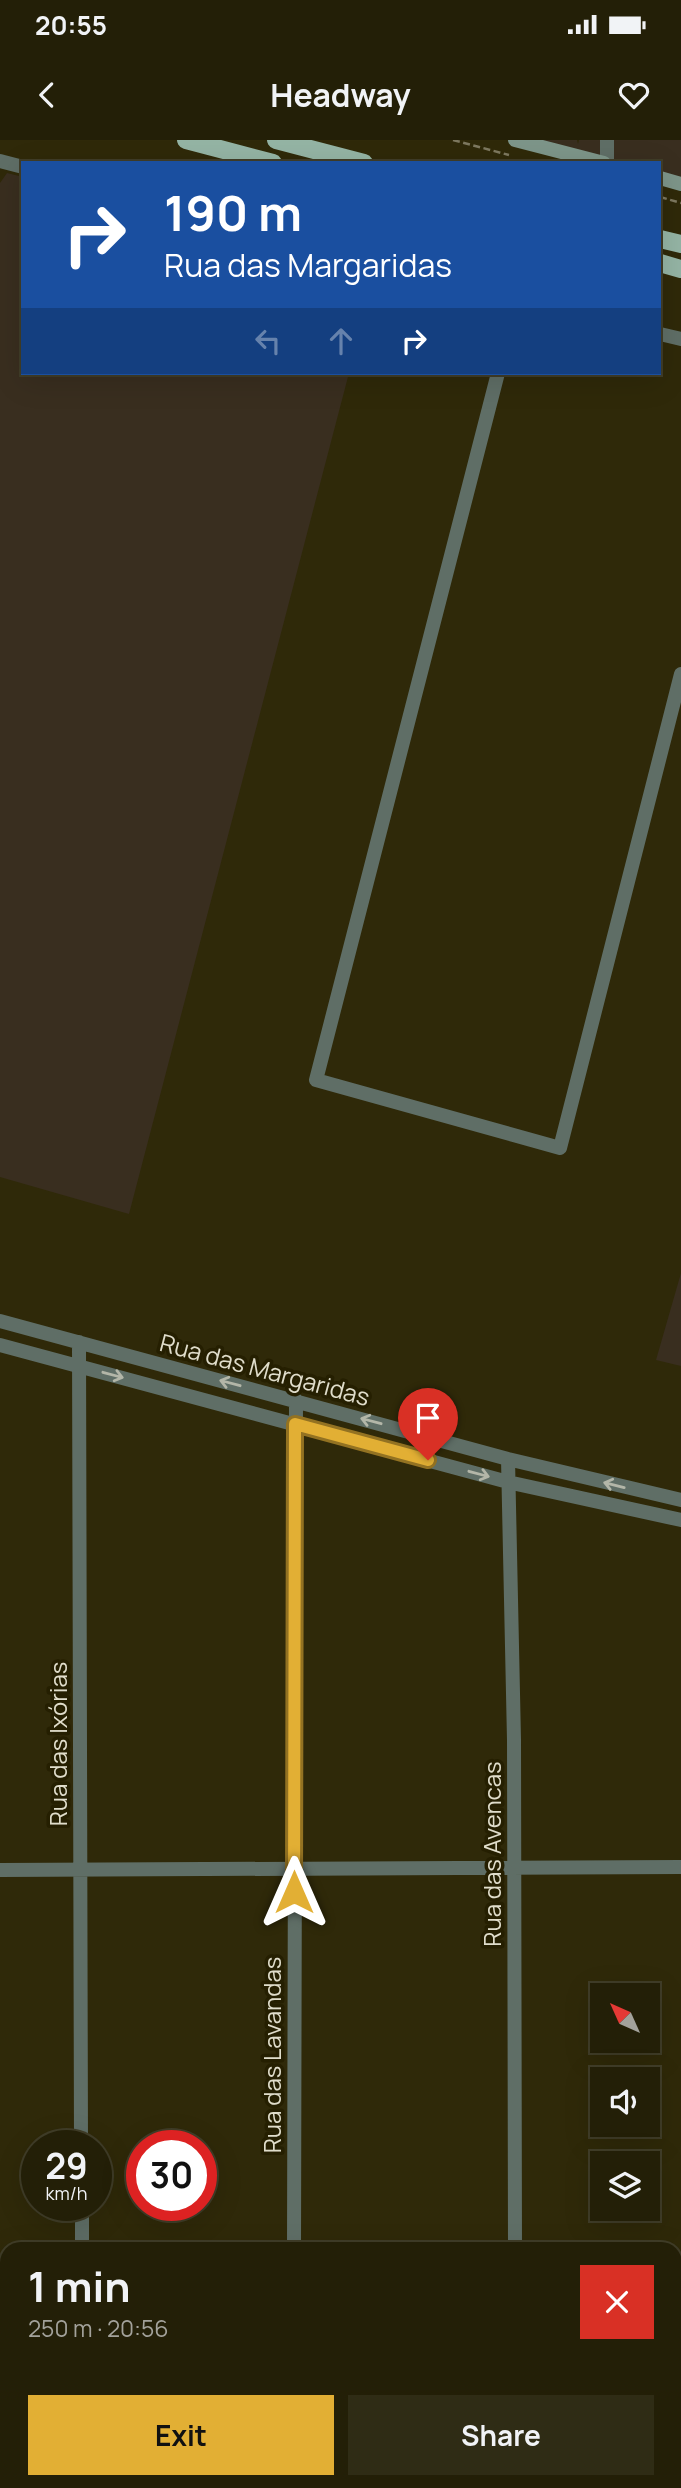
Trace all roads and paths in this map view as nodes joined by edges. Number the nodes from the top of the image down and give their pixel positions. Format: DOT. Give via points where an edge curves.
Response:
graph roads {
  1 [pos="186,140"];
  2 [pos="276,140"];
  3 [pos="453,140"];
  4 [pos="515,140"];
  5 [pos="607,140"];
  6 [pos="512,156"];
  7 [pos="0,161"];
  8 [pos="265,161"];
  9 [pos="356,161"];
  10 [pos="598,161"];
  11 [pos="606,161"];
  12 [pos="21,166"];
  13 [pos="661,178"];
  14 [pos="681,184"];
  15 [pos="661,197"];
  16 [pos="681,203"];
  17 [pos="661,239"];
  18 [pos="681,244"];
  19 [pos="661,263"];
  20 [pos="681,269"];
  21 [pos="661,334"];
  22 [pos="681,339"];
  23 [pos="497,375"];
  24 [pos="681,674"];
  25 [pos="0,1321"];
  26 [pos="79,1342"];
  27 [pos="0,1345"];
  28 [pos="79,1366"];
  29 [pos="296,1400"];
  30 [pos="295,1424"];
  31 [pos="508,1459"];
  32 [pos="508,1482"];
  33 [pos="681,1500"];
  34 [pos="681,1520"];
  35 [pos="681,1867"];
  36 [pos="514,1868"];
  37 [pos="294,1869"];
  38 [pos="0,1870"];
  39 [pos="80,1870"];
  40 [pos="81,2130"];
  41 [pos="82,2221"];
  42 [pos="82,2242"];
  43 [pos="294,2242"];
  44 [pos="515,2242"];
  1 -- 8 [label="main road"];
  2 -- 9 [label="main road"];
  3 -- 6 [label="path"];
  4 -- 10 [label="street"];
  5 -- 11 [label="street"];
  7 -- 12 [label="street"];
  13 -- 14 [label="street"];
  15 -- 16 [label="path"];
  17 -- 18 [label="main road"];
  19 -- 20 [label="main road"];
  21 -- 22 [label="street"];
  23 -- 24 [label="street" via="316,1080 560,1148"];
  25 -- 26 [label="street, Rua das Margaridas"];
  26 -- 28 [label="street, Rua das Ixórias"];
  29 -- 26 [label="street, Rua das Margaridas, one-way"];
  27 -- 28 [label="street, Rua das Margaridas"];
  28 -- 30 [label="street, Rua das Margaridas, one-way"];
  28 -- 39 [label="street, Rua das Ixórias"];
  29 -- 30 [label="street, Rua das Lavandas"];
  31 -- 29 [label="street, Rua das Margaridas, one-way"];
  30 -- 32 [label="street, Rua das Margaridas, one-way"];
  30 -- 37 [label="street, Rua das Lavandas"];
  31 -- 32 [label="street, Rua das Avencas"];
  33 -- 31 [label="street, Rua das Margaridas, one-way"];
  32 -- 34 [label="street, Rua das Margaridas"];
  32 -- 36 [label="street, Rua das Avencas"];
  35 -- 36 [label="street"];
  36 -- 37 [label="street"];
  36 -- 44 [label="street, Rua das Avencas"];
  37 -- 39 [label="street"];
  37 -- 43 [label="street, Rua das Lavandas"];
  38 -- 39 [label="street"];
  39 -- 40 [label="street, Rua das Ixórias"];
  41 -- 42 [label="street"];
}
